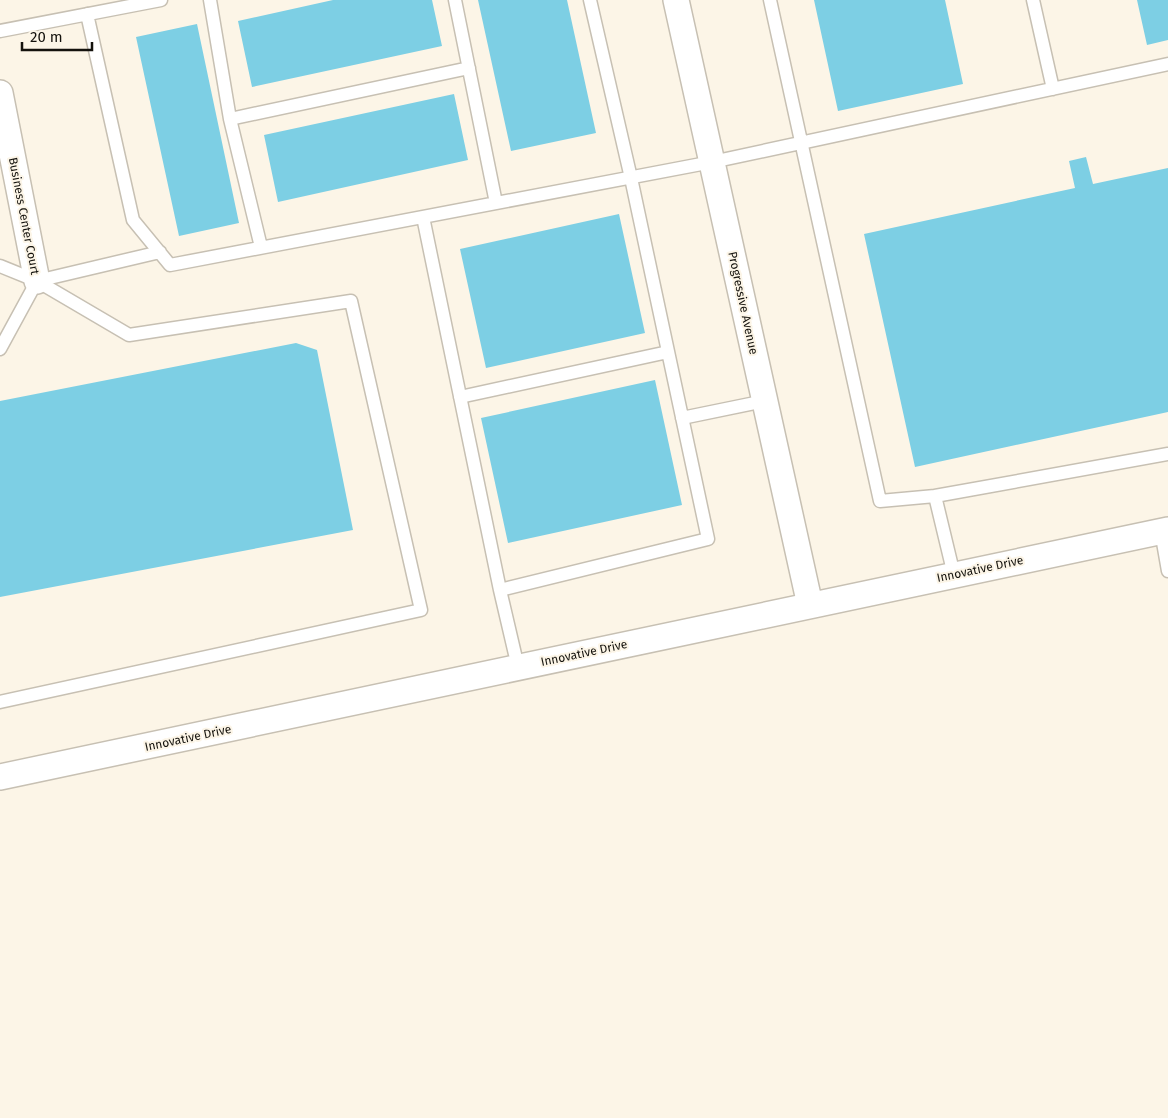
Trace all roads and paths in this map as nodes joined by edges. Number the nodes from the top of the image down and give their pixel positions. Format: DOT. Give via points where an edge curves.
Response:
graph roads {
  1 [pos="161,0"];
  2 [pos="210,0"];
  3 [pos="455,0"];
  4 [pos="590,0"];
  5 [pos="676,0"];
  6 [pos="770,0"];
  7 [pos="1033,0"];
  8 [pos="87,14"];
  9 [pos="0,31"];
  10 [pos="1168,64"];
  11 [pos="469,68"];
  12 [pos="1053,89"];
  13 [pos="0,93"];
  14 [pos="230,120"];
  15 [pos="800,143"];
  16 [pos="712,162"];
  17 [pos="631,178"];
  18 [pos="496,203"];
  19 [pos="423,217"];
  20 [pos="262,248"];
  21 [pos="160,252"];
  22 [pos="0,266"];
  23 [pos="37,281"];
  24 [pos="0,350"];
  25 [pos="668,352"];
  26 [pos="460,397"];
  27 [pos="764,401"];
  28 [pos="682,418"];
  29 [pos="1168,454"];
  30 [pos="935,496"];
  31 [pos="1165,530"];
  32 [pos="1168,571"];
  33 [pos="954,575"];
  34 [pos="500,590"];
  35 [pos="810,605"];
  36 [pos="518,668"];
  37 [pos="0,702"];
  38 [pos="0,778"];
  1 -- 8 [label="lane"];
  2 -- 14 [label="lane"];
  3 -- 11 [label="lane"];
  4 -- 17 [label="lane"];
  5 -- 16 [label="street, Progressive Avenue"];
  6 -- 15 [label="lane"];
  7 -- 12 [label="lane"];
  8 -- 9 [label="lane"];
  8 -- 21 [label="lane" via="132,220"];
  10 -- 12 [label="lane"];
  11 -- 14 [label="lane"];
  11 -- 18 [label="lane"];
  12 -- 15 [label="lane"];
  13 -- 23 [label="street, Business Center Court"];
  14 -- 20 [label="lane"];
  15 -- 16 [label="lane"];
  15 -- 30 [label="lane" via="880,501"];
  16 -- 17 [label="lane"];
  16 -- 27 [label="street, Progressive Avenue"];
  17 -- 18 [label="lane"];
  17 -- 25 [label="lane"];
  18 -- 19 [label="lane"];
  19 -- 20 [label="lane"];
  19 -- 26 [label="lane"];
  20 -- 21 [label="lane" via="170,265"];
  21 -- 23 [label="lane"];
  22 -- 23 [label="lane"];
  23 -- 24 [label="lane"];
  23 -- 37 [label="lane" via="129,336 352,302 422,610"];
  25 -- 26 [label="lane"];
  25 -- 28 [label="lane"];
  26 -- 34 [label="lane"];
  27 -- 28 [label="lane"];
  27 -- 35 [label="street, Progressive Avenue"];
  28 -- 34 [label="lane" via="708,540"];
  29 -- 30 [label="lane"];
  30 -- 33 [label="lane"];
  31 -- 32 [label="lane"];
  31 -- 33 [label="street, Innovative Drive"];
  33 -- 35 [label="street, Innovative Drive"];
  34 -- 36 [label="lane"];
  35 -- 36 [label="street, Innovative Drive"];
  36 -- 38 [label="street, Innovative Drive"];
}
